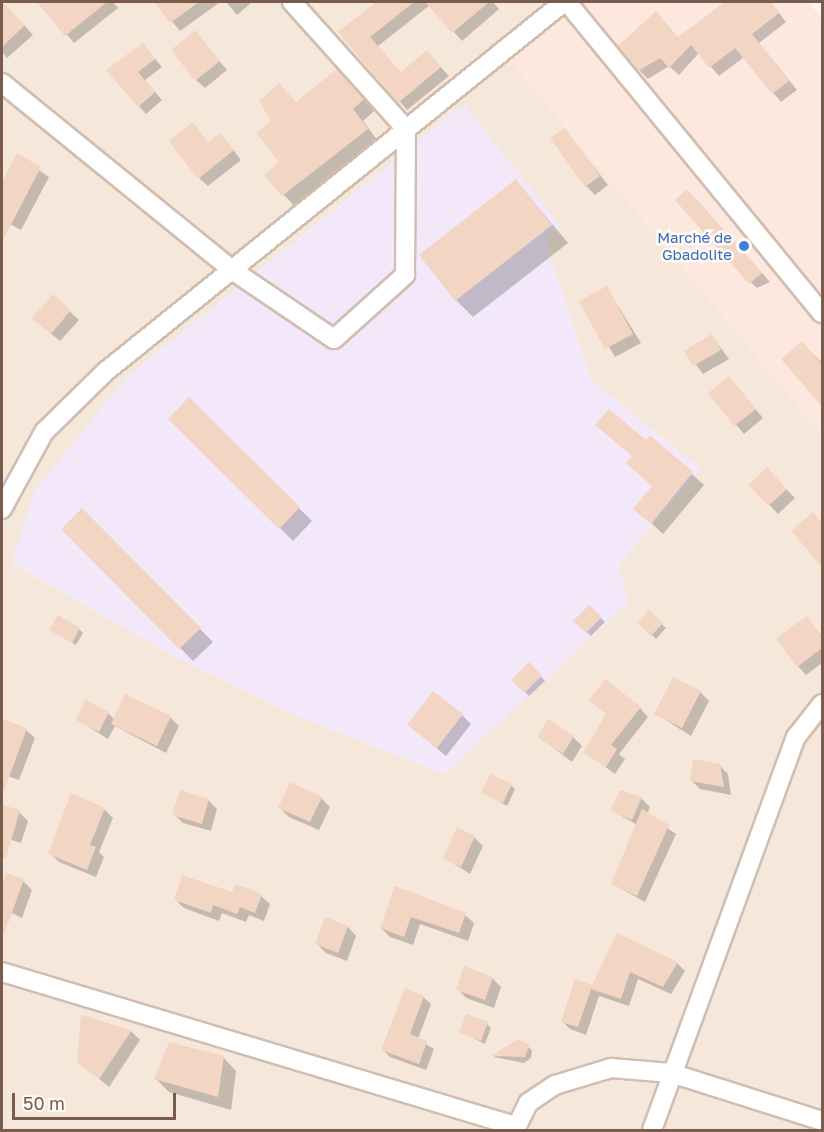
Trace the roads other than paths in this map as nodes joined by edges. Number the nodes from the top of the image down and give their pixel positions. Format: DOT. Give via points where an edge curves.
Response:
graph roads {
  1 [pos="292,2"];
  2 [pos="565,2"];
  3 [pos="2,83"];
  4 [pos="406,129"];
  5 [pos="232,270"];
  6 [pos="822,314"];
  7 [pos="2,509"];
  8 [pos="822,704"];
  9 [pos="2,972"];
  10 [pos="671,1073"];
  11 [pos="822,1121"];
  12 [pos="515,1128"];
  13 [pos="652,1131"];
  1 -- 4 [label="street"];
  2 -- 4 [label="street"];
  2 -- 6 [label="street"];
  3 -- 5 [label="street"];
  4 -- 5 [label="street"];
  4 -- 5 [label="street" via="405,275 334,339"];
  5 -- 7 [label="street" via="105,372 44,432"];
  8 -- 10 [label="street" via="796,737"];
  9 -- 12 [label="street"];
  10 -- 11 [label="street"];
  10 -- 12 [label="street" via="611,1068 555,1085 528,1103"];
  10 -- 13 [label="street"];
}
